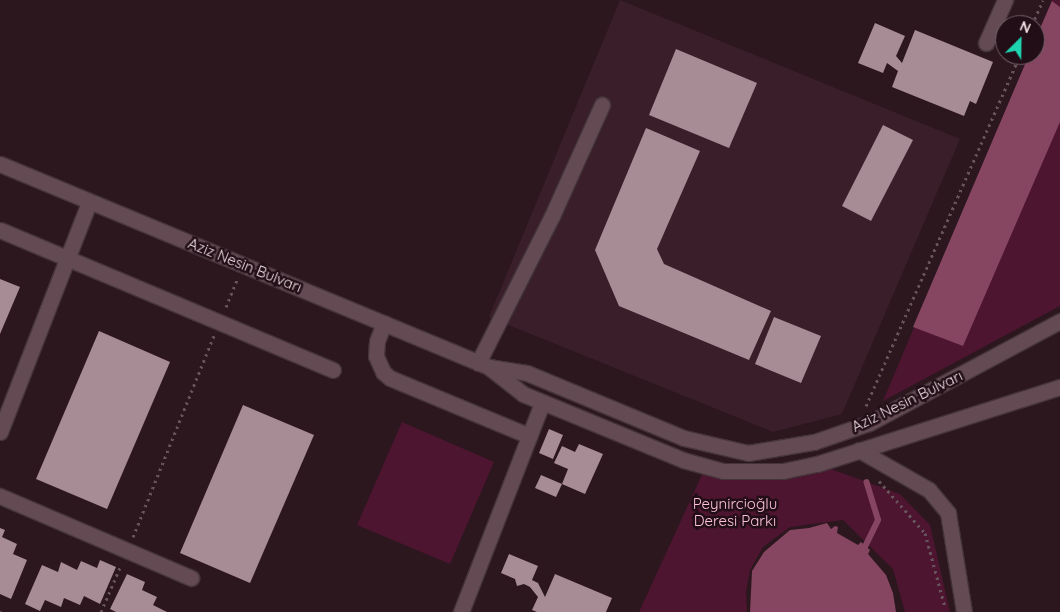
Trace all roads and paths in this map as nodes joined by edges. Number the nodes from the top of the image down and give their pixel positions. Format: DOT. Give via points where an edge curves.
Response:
graph roads {
  1 [pos="1005,0"];
  2 [pos="1043,0"];
  3 [pos="1036,15"];
  4 [pos="986,43"];
  5 [pos="1016,65"];
  6 [pos="602,105"];
  7 [pos="0,164"];
  8 [pos="89,202"];
  9 [pos="0,230"];
  10 [pos="67,258"];
  11 [pos="244,264"];
  12 [pos="1060,321"];
  13 [pos="220,322"];
  14 [pos="384,323"];
  15 [pos="483,365"];
  16 [pos="333,370"];
  17 [pos="1060,387"];
  18 [pos="542,403"];
  19 [pos="862,425"];
  20 [pos="0,432"];
  21 [pos="529,436"];
  22 [pos="865,454"];
  23 [pos="0,496"];
  24 [pos="127,551"];
  25 [pos="191,578"];
  26 [pos="101,612"];
  27 [pos="461,612"];
  28 [pos="947,612"];
  29 [pos="964,612"];
  1 -- 4 [label="street"];
  2 -- 3 [label="path"];
  5 -- 19 [label="path" via="860,418"];
  6 -- 15 [label="street"];
  7 -- 8 [label="street, Aziz Nesin Bulvarı"];
  8 -- 10 [label="street"];
  8 -- 11 [label="street, Aziz Nesin Bulvarı"];
  9 -- 10 [label="street"];
  10 -- 13 [label="street"];
  10 -- 20 [label="street"];
  11 -- 13 [label="path"];
  11 -- 14 [label="street, Aziz Nesin Bulvarı"];
  12 -- 19 [label="street, Aziz Nesin Bulvarı"];
  13 -- 16 [label="street"];
  13 -- 24 [label="path"];
  14 -- 15 [label="street, Aziz Nesin Bulvarı"];
  14 -- 21 [label="street" via="377,341 376,356 383,372 390,378"];
  15 -- 18 [label="street, Aziz Nesin Bulvarı" via="523,394"];
  15 -- 19 [label="street, Aziz Nesin Bulvarı" via="527,373 684,438 748,453 814,442"];
  17 -- 22 [label="street, Aziz Nesin Bulvarı"];
  18 -- 21 [label="street"];
  18 -- 22 [label="street, Aziz Nesin Bulvarı" via="683,460 723,471 783,471"];
  21 -- 27 [label="street"];
  22 -- 28 [label="path" via="876,478 925,533"];
  22 -- 29 [label="street" via="929,490 948,513"];
  23 -- 24 [label="street"];
  24 -- 25 [label="street"];
  24 -- 26 [label="path"];
}
